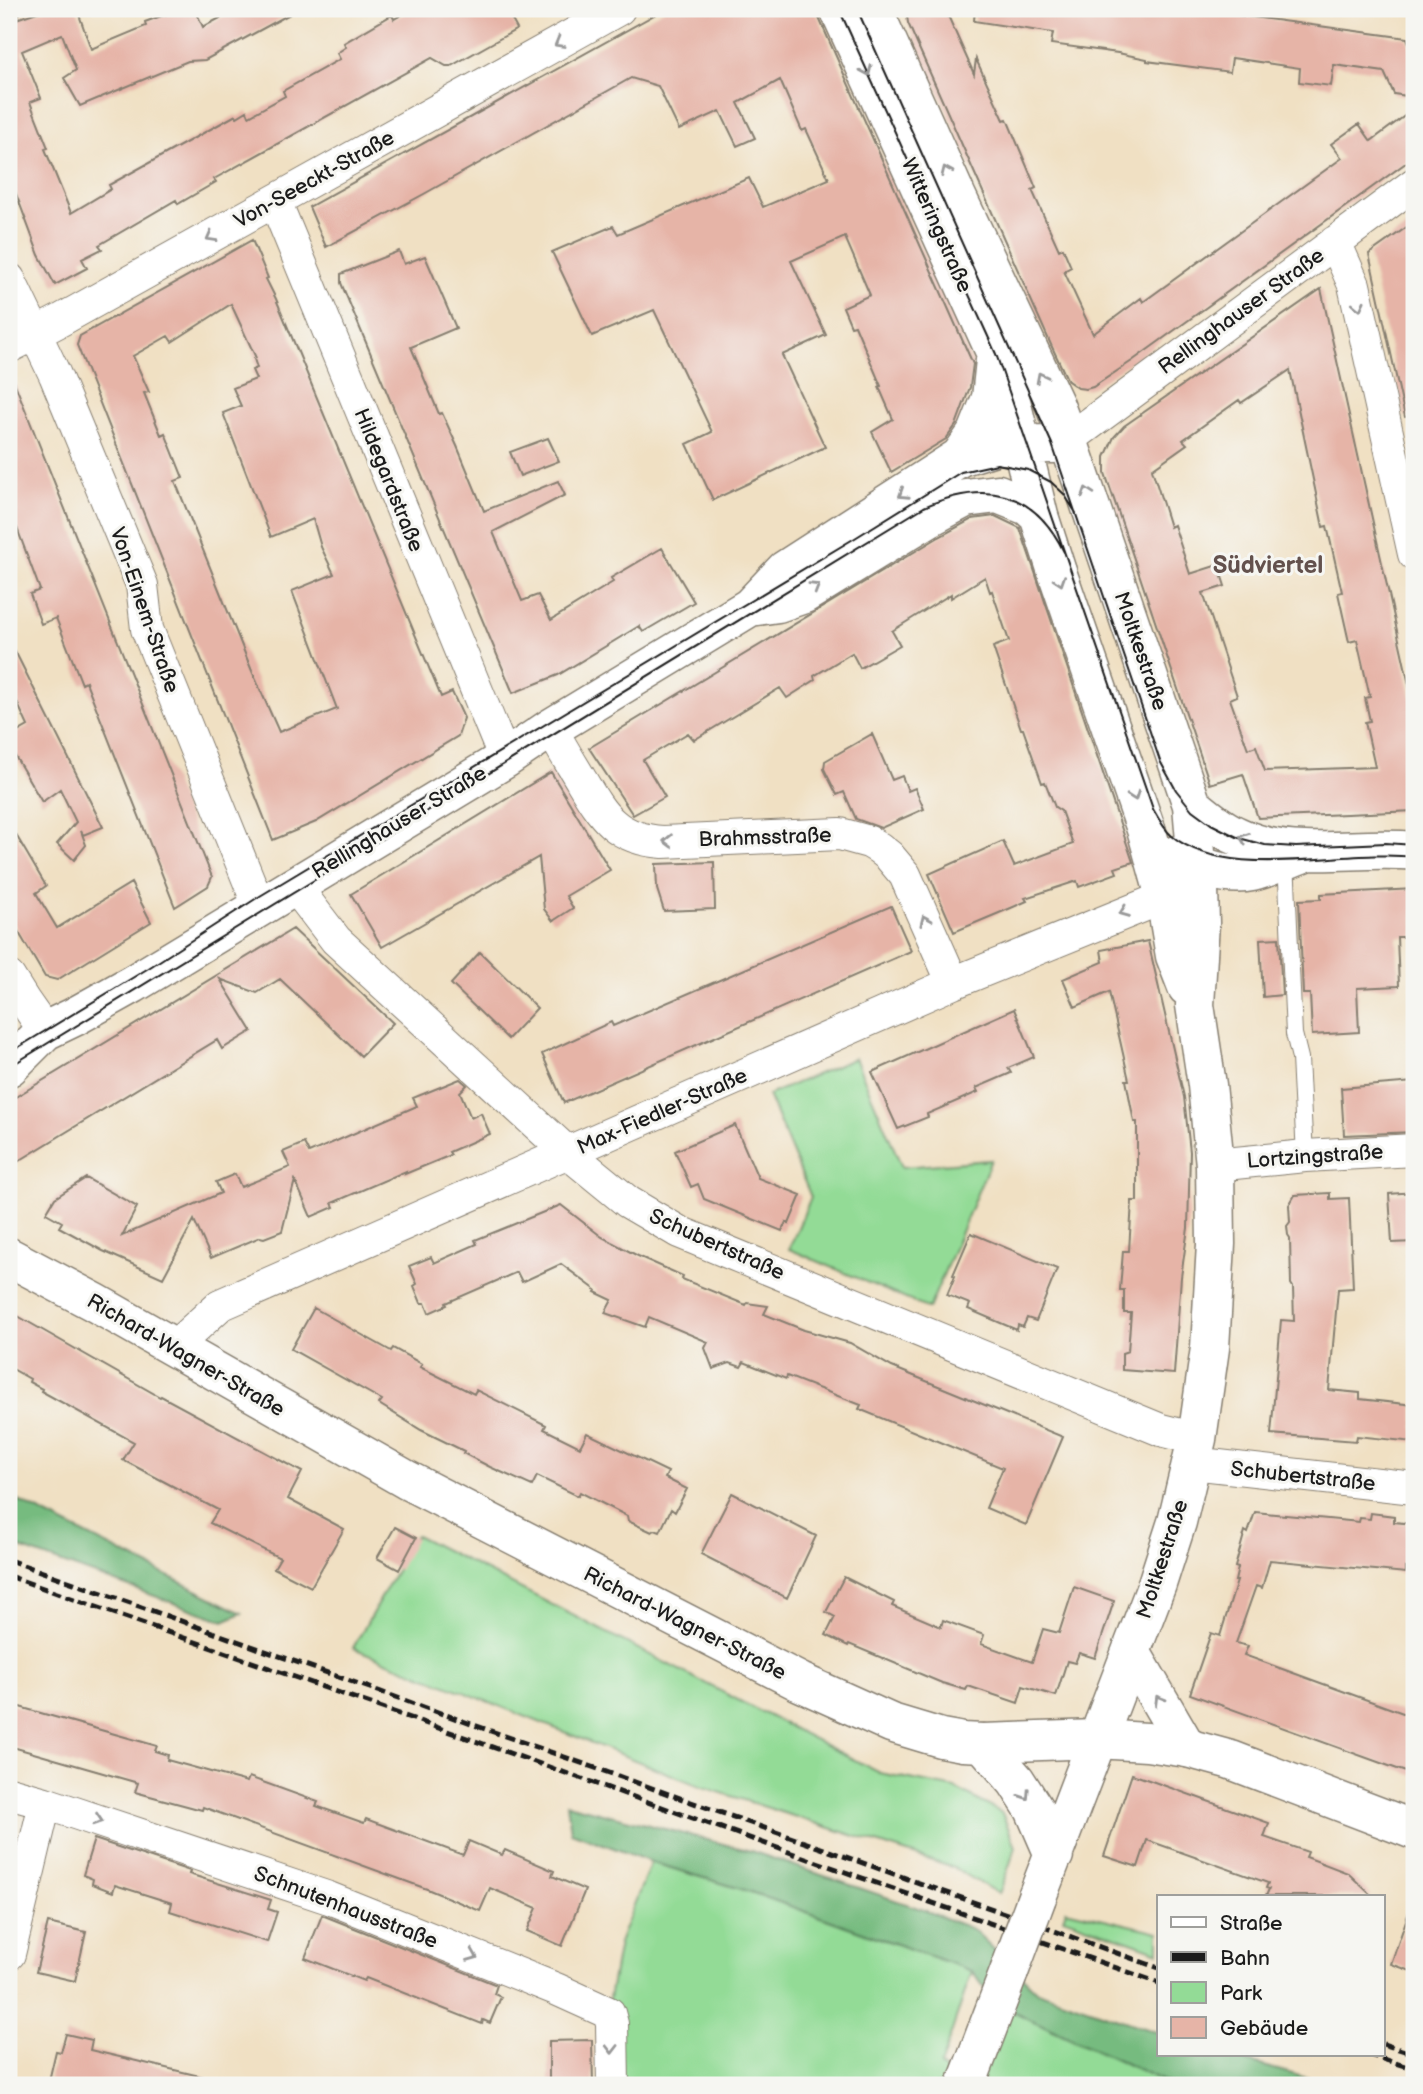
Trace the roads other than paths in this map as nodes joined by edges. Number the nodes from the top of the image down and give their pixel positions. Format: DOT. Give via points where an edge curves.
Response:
graph roads {
  1 [pos="619,9"];
  2 [pos="839,9"];
  3 [pos="873,9"];
  4 [pos="1414,184"];
  5 [pos="275,201"];
  6 [pos="1335,242"];
  7 [pos="9,279"];
  8 [pos="22,340"];
  9 [pos="996,354"];
  10 [pos="1069,440"];
  11 [pos="1023,445"];
  12 [pos="960,457"];
  13 [pos="1023,499"];
  14 [pos="1414,554"];
  15 [pos="750,607"];
  16 [pos="551,728"];
  17 [pos="505,759"];
  18 [pos="1192,805"];
  19 [pos="1147,832"];
  20 [pos="1414,852"];
  21 [pos="1295,856"];
  22 [pos="1198,866"];
  23 [pos="1250,873"];
  24 [pos="294,885"];
  25 [pos="1165,897"];
  26 [pos="259,906"];
  27 [pos="1200,923"];
  28 [pos="9,976"];
  29 [pos="953,983"];
  30 [pos="1195,1005"];
  31 [pos="27,1031"];
  32 [pos="9,1052"];
  33 [pos="9,1067"];
  34 [pos="1414,1150"];
  35 [pos="568,1153"];
  36 [pos="1305,1156"];
  37 [pos="1215,1165"];
  38 [pos="9,1257"];
  39 [pos="173,1348"];
  40 [pos="1194,1451"];
  41 [pos="1414,1488"];
  42 [pos="1131,1651"];
  43 [pos="1097,1739"];
  44 [pos="983,1743"];
  45 [pos="1187,1748"];
  46 [pos="9,1793"];
  47 [pos="45,1803"];
  48 [pos="1414,1830"];
  49 [pos="1054,1855"];
  50 [pos="9,1954"];
  51 [pos="613,2085"];
  52 [pos="966,2085"];
  1 -- 5 [label="street, Von-Seeckt-Straße, one-way"];
  2 -- 9 [label="street, Witteringstraße, one-way"];
  10 -- 3 [label="street, Witteringstraße, one-way"];
  4 -- 6 [label="street, Rellinghauser Straße"];
  5 -- 8 [label="street, Von-Seeckt-Straße, one-way"];
  5 -- 17 [label="street, Hildegardstraße"];
  6 -- 10 [label="street, Rellinghauser Straße"];
  6 -- 14 [label="street, one-way" via="1354,285"];
  7 -- 8 [label="street, Von-Einem-Straße"];
  8 -- 26 [label="street, Von-Einem-Straße" via="55,375 142,585 147,629"];
  9 -- 11 [label="street, Witteringstraße"];
  9 -- 12 [label="street" via="991,398 977,433"];
  10 -- 11 [label="street, Rellinghauser Straße"];
  10 -- 13 [label="street, Rellinghauser Straße" via="1050,473"];
  18 -- 10 [label="street, Moltkestraße, one-way"];
  11 -- 12 [label="street, Rellinghauser Straße" via="998,445"];
  11 -- 13 [label="street, Moltkestraße"];
  12 -- 15 [label="street, Rellinghauser Straße, one-way" via="785,570"];
  15 -- 13 [label="street, Rellinghauser Straße, one-way" via="804,594 965,498"];
  13 -- 19 [label="street, Moltkestraße, one-way" via="1057,572"];
  15 -- 16 [label="street, Rellinghauser Straße"];
  16 -- 17 [label="street, Rellinghauser Straße"];
  29 -- 16 [label="street, Brahmsstraße, one-way" via="905,874 879,848 840,834 663,842 636,838 617,829 601,813"];
  17 -- 24 [label="street, Rellinghauser Straße"];
  21 -- 18 [label="street, one-way" via="1239,838"];
  18 -- 22 [label="street, Moltkestraße"];
  19 -- 22 [label="street"];
  19 -- 25 [label="street, Moltkestraße"];
  20 -- 21 [label="street" via="1386,849"];
  21 -- 23 [label="street"];
  21 -- 36 [label="lane" via="1294,1034 1300,1058"];
  22 -- 23 [label="street"];
  22 -- 27 [label="street, Moltkestraße"];
  23 -- 27 [label="street"];
  24 -- 26 [label="street, Rellinghauser Straße"];
  24 -- 35 [label="street, Schubertstraße" via="336,940"];
  25 -- 29 [label="street, Max-Fiedler-Straße, one-way"];
  25 -- 30 [label="street, Moltkestraße" via="1175,956"];
  26 -- 31 [label="street, Rellinghauser Straße" via="74,1017"];
  27 -- 30 [label="street, Moltkestraße"];
  28 -- 31 [label="street" via="24,1002"];
  29 -- 35 [label="street, Max-Fiedler-Straße"];
  30 -- 37 [label="street, Moltkestraße"];
  31 -- 32 [label="lane"];
  31 -- 33 [label="street, Rellinghauser Straße"];
  34 -- 36 [label="street, Lortzingstraße"];
  35 -- 39 [label="street, Max-Fiedler-Straße" via="219,1305"];
  35 -- 40 [label="street, Schubertstraße" via="628,1202 679,1231 1161,1430"];
  36 -- 37 [label="street, Lortzingstraße"];
  37 -- 40 [label="street, Moltkestraße" via="1210,1348"];
  38 -- 39 [label="street, Richard-Wagner-Straße"];
  39 -- 44 [label="street, Richard-Wagner-Straße" via="407,1480 828,1696 916,1731"];
  40 -- 41 [label="street, Schubertstraße"];
  40 -- 42 [label="street, Moltkestraße" via="1177,1521"];
  42 -- 43 [label="street, Moltkestraße"];
  45 -- 42 [label="street, one-way"];
  43 -- 44 [label="street, Richard-Wagner-Straße"];
  43 -- 45 [label="street, Richard-Wagner-Straße"];
  43 -- 49 [label="street, Moltkestraße"];
  44 -- 49 [label="street, one-way" via="1034,1809"];
  45 -- 48 [label="street, Richard-Wagner-Straße" via="1231,1760"];
  46 -- 47 [label="street, Schnutenhausstraße"];
  47 -- 50 [label="street"];
  47 -- 51 [label="street, Schnutenhausstraße, one-way" via="329,1898 609,2013"];
  49 -- 52 [label="street, Moltkestraße, bridge"];
}
